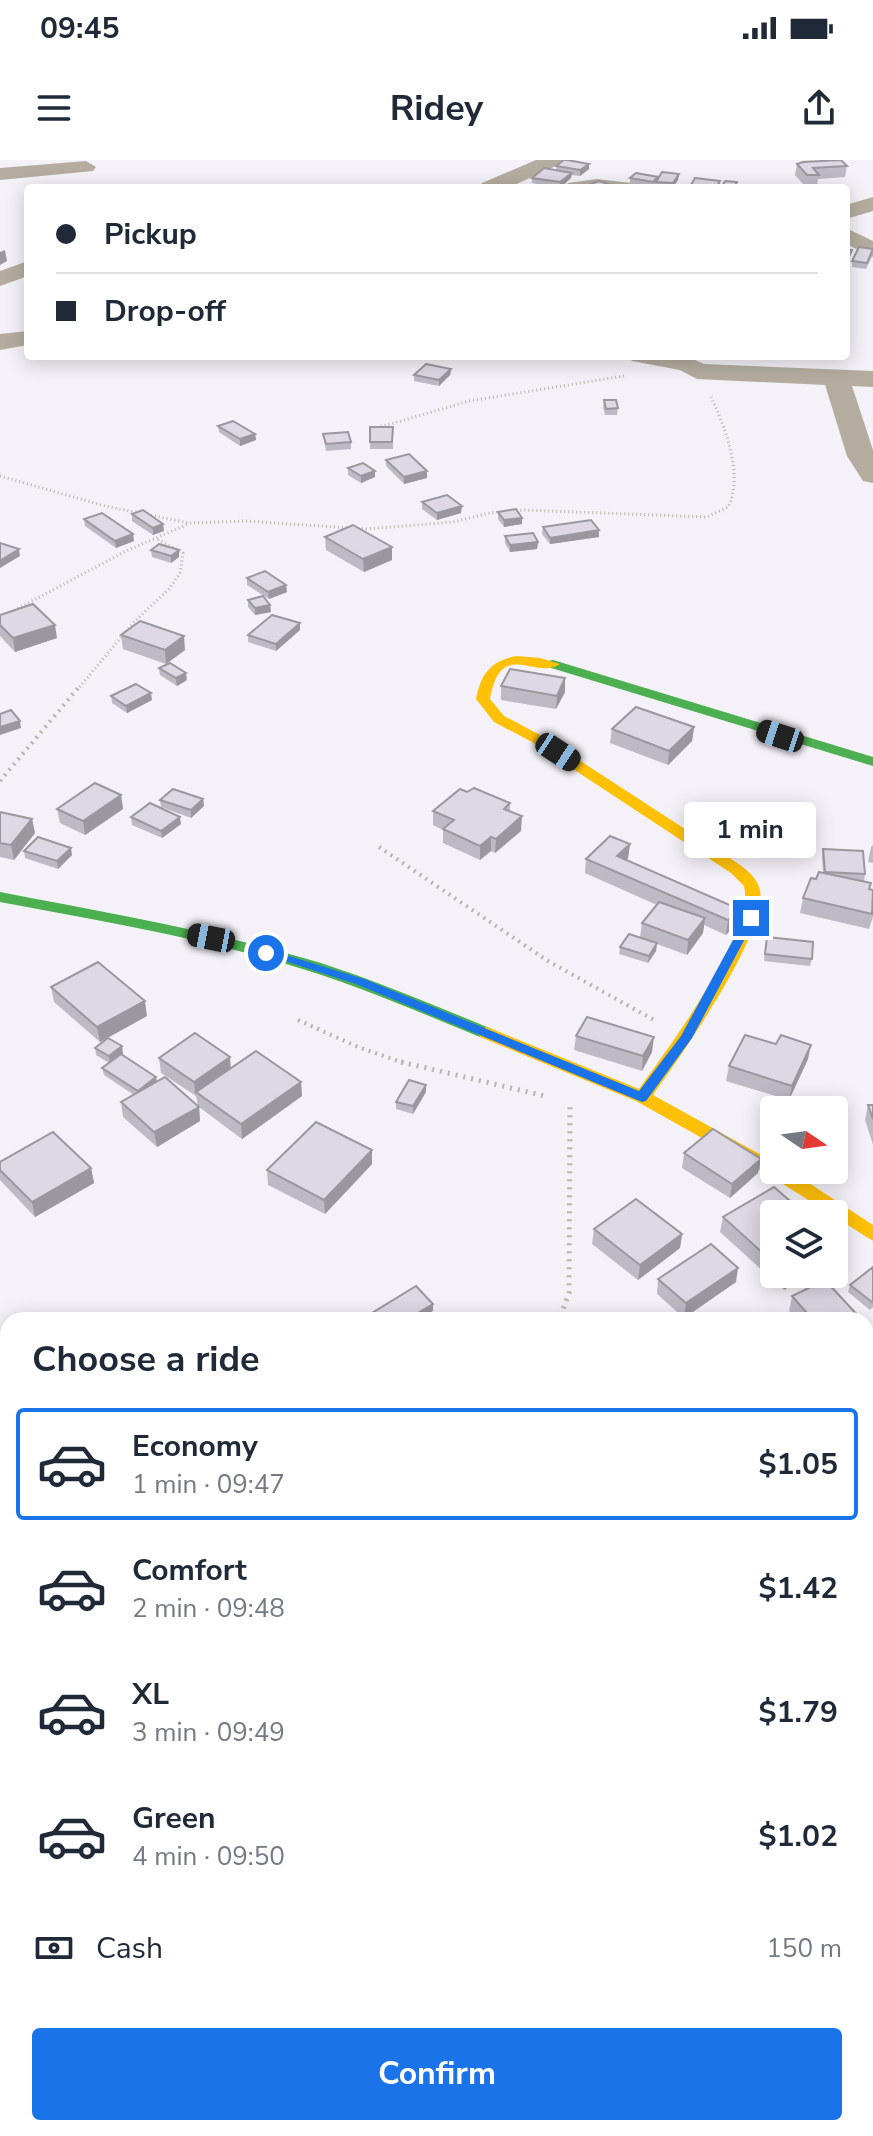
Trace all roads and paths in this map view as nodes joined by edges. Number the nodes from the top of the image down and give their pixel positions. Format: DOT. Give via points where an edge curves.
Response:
graph roads {
  1 [pos="553,160"];
  2 [pos="82,163"];
  3 [pos="0,174"];
  4 [pos="95,184"];
  5 [pos="499,184"];
  6 [pos="873,188"];
  7 [pos="850,192"];
  8 [pos="873,204"];
  9 [pos="850,211"];
  10 [pos="850,237"];
  11 [pos="873,250"];
  12 [pos="24,270"];
  13 [pos="0,279"];
  14 [pos="24,339"];
  15 [pos="0,342"];
  16 [pos="660,360"];
  17 [pos="693,367"];
  18 [pos="836,378"];
  19 [pos="873,379"];
  20 [pos="377,428"];
  21 [pos="873,475"];
  22 [pos="0,476"];
  23 [pos="189,523"];
  24 [pos="157,539"];
  25 [pos="0,618"];
  26 [pos="873,762"];
  27 [pos="0,781"];
  28 [pos="379,847"];
  29 [pos="0,897"];
  30 [pos="298,1020"];
  31 [pos="686,1038"];
  32 [pos="642,1097"];
  33 [pos="570,1101"];
  34 [pos="873,1234"];
  35 [pos="562,1312"];
  1 -- 5 [label="street"];
  2 -- 3 [label="street"];
  2 -- 4 [label="street"];
  6 -- 7 [label="street"];
  8 -- 9 [label="street"];
  10 -- 11 [label="street"];
  12 -- 13 [label="street"];
  14 -- 15 [label="street"];
  16 -- 17 [label="street"];
  17 -- 18 [label="street"];
  17 -- 20 [label="path" via="469,401"];
  17 -- 23 [label="path" via="726,436 733,489 722,512 698,517 524,510 366,529 259,521"];
  18 -- 19 [label="street"];
  18 -- 21 [label="street" via="861,456"];
  22 -- 23 [label="path"];
  23 -- 24 [label="path"];
  24 -- 25 [label="path"];
  24 -- 27 [label="path" via="183,553 180,573"];
  26 -- 31 [label="street" via="531,660 500,665 486,679 483,699 499,719 723,860 753,891 751,918"];
  28 -- 31 [label="path" via="548,961"];
  29 -- 32 [label="street" via="211,938 293,960 360,981"];
  30 -- 33 [label="path" via="341,1043 445,1078"];
  31 -- 32 [label="street"];
  32 -- 33 [label="path"];
  32 -- 34 [label="street" via="781,1174"];
  33 -- 35 [label="path" via="571,1253 569,1293"];
}
